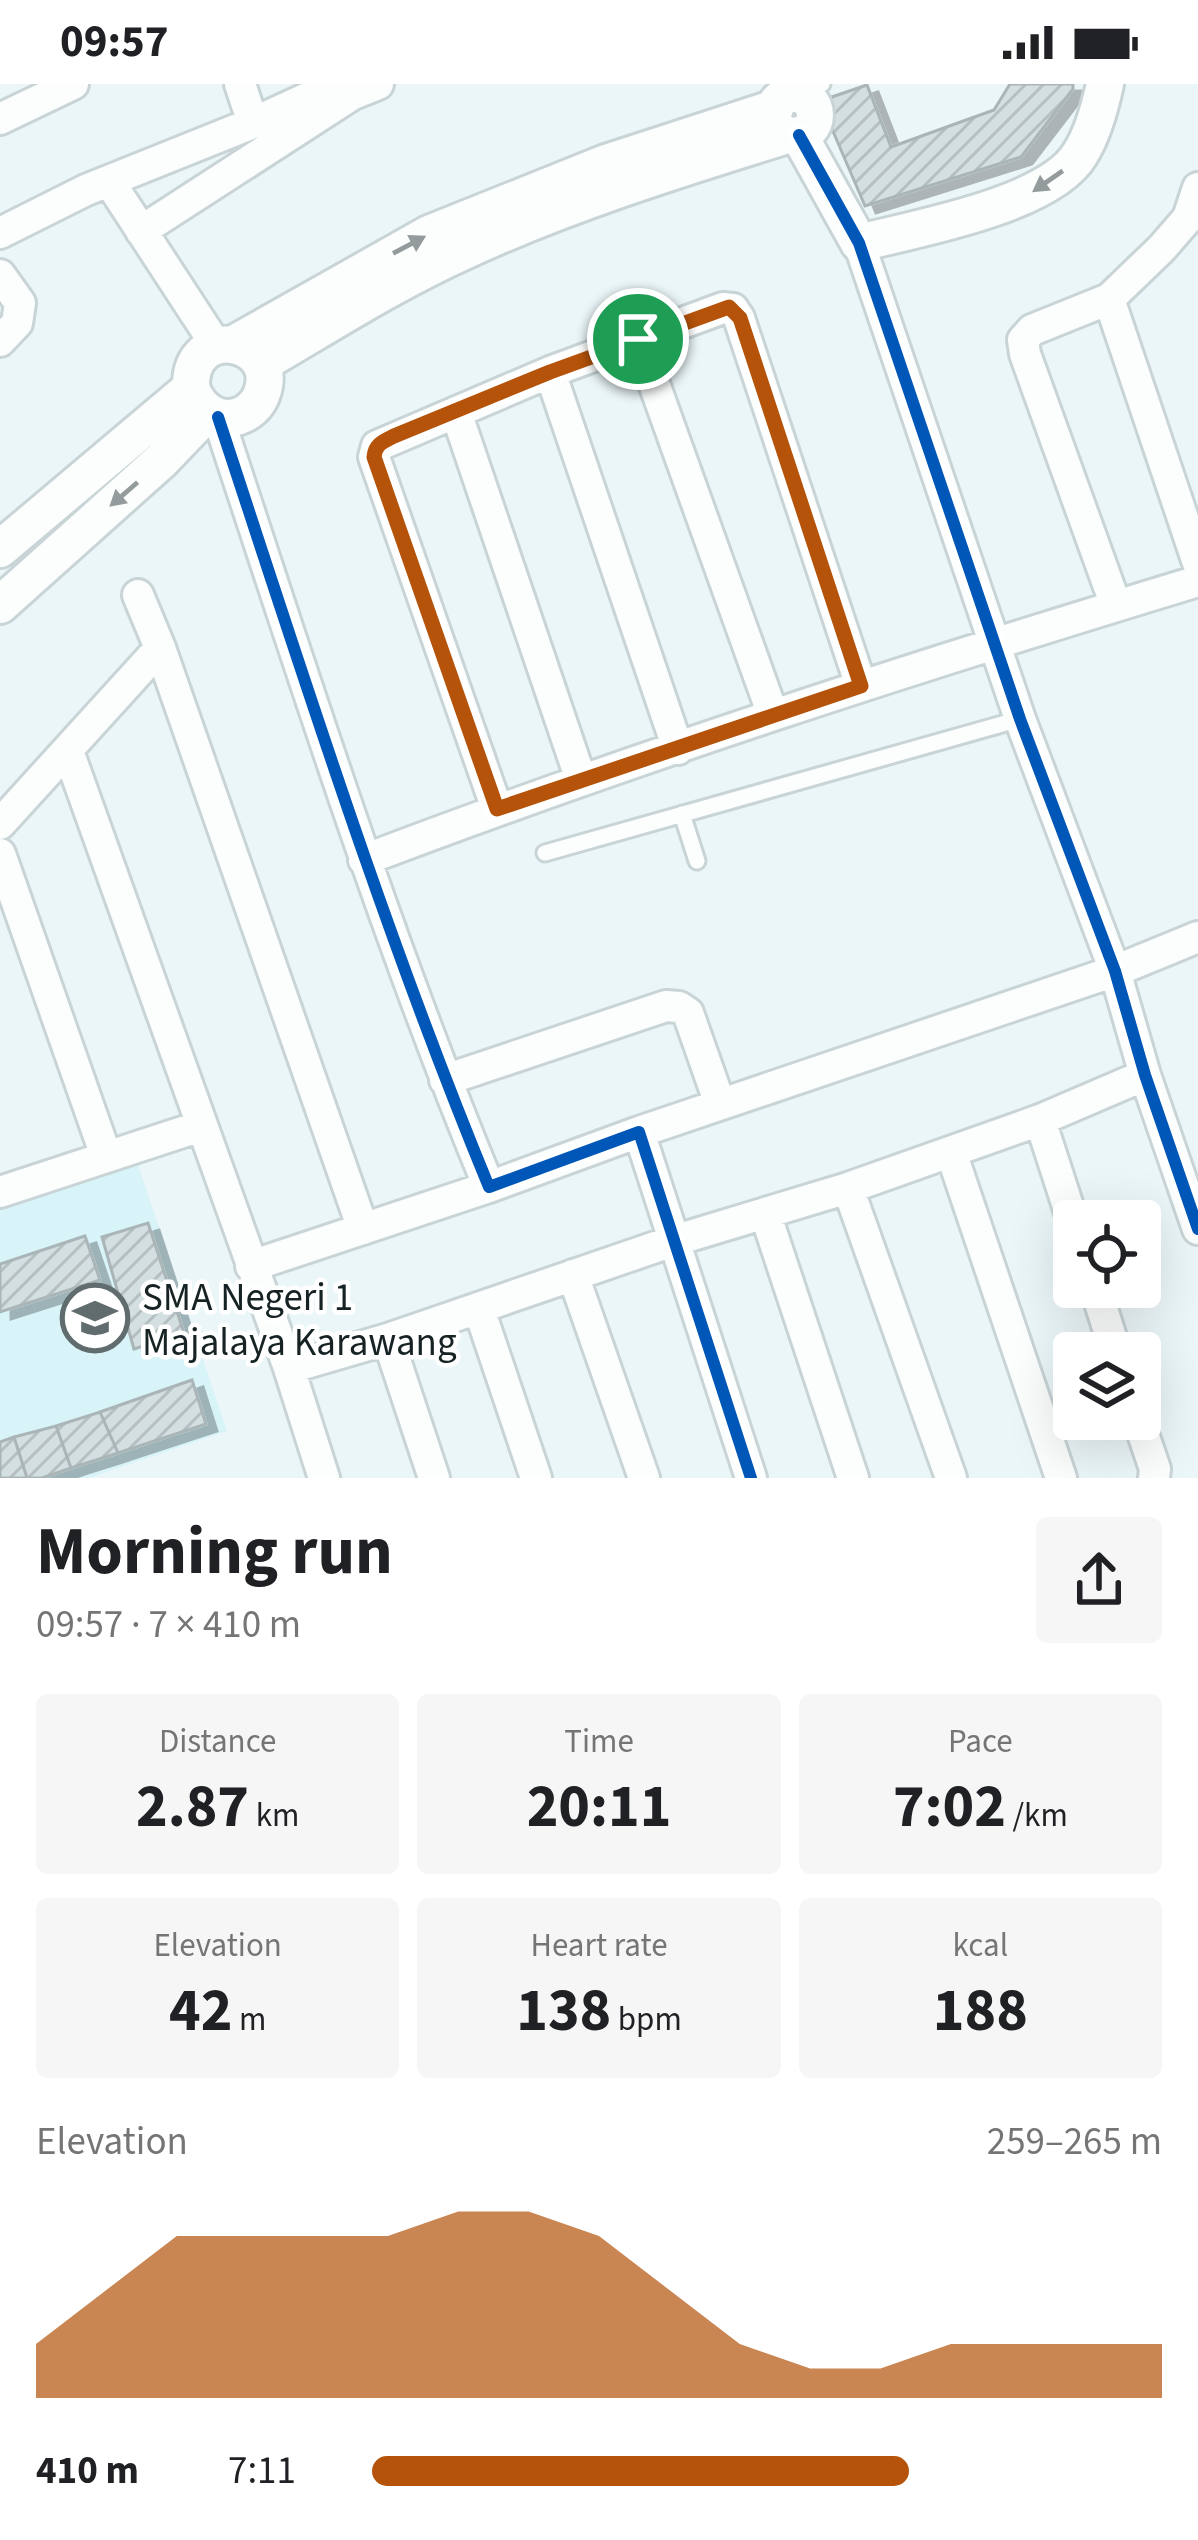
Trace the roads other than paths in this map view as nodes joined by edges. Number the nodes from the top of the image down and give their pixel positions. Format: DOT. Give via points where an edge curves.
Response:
graph roads {
  1 [pos="73,84"];
  2 [pos="240,84"];
  3 [pos="1105,84"];
  4 [pos="355,86"];
  5 [pos="795,107"];
  6 [pos="0,119"];
  7 [pos="254,124"];
  8 [pos="110,181"];
  9 [pos="1193,203"];
  10 [pos="141,231"];
  11 [pos="0,233"];
  12 [pos="859,243"];
  13 [pos="1198,248"];
  14 [pos="0,275"];
  15 [pos="1109,299"];
  16 [pos="638,339"];
  17 [pos="0,341"];
  18 [pos="237,351"];
  19 [pos="550,372"];
  20 [pos="206,406"];
  21 [pos="455,412"];
  22 [pos="0,549"];
  23 [pos="1198,563"];
  24 [pos="1198,581"];
  25 [pos="137,595"];
  26 [pos="0,605"];
  27 [pos="1115,606"];
  28 [pos="995,646"];
  29 [pos="160,648"];
  30 [pos="861,686"];
  31 [pos="773,715"];
  32 [pos="1020,719"];
  33 [pos="678,749"];
  34 [pos="68,751"];
  35 [pos="581,780"];
  36 [pos="497,809"];
  37 [pos="682,814"];
  38 [pos="0,824"];
  39 [pos="545,853"];
  40 [pos="0,854"];
  41 [pos="364,860"];
  42 [pos="697,862"];
  43 [pos="1198,937"];
  44 [pos="1114,971"];
  45 [pos="1145,1075"];
  46 [pos="445,1080"];
  47 [pos="720,1104"];
  48 [pos="1040,1120"];
  49 [pos="201,1126"];
  50 [pos="639,1132"];
  51 [pos="951,1152"];
  52 [pos="106,1156"];
  53 [pos="3,1184"];
  54 [pos="489,1187"];
  55 [pos="848,1187"];
  56 [pos="1066,1200"];
  57 [pos="765,1213"];
  58 [pos="364,1228"];
  59 [pos="1198,1229"];
  60 [pos="673,1241"];
  61 [pos="251,1266"];
  62 [pos="572,1275"];
  63 [pos="479,1310"];
  64 [pos="388,1339"];
  65 [pos="289,1368"];
  66 [pos="1145,1440"];
  67 [pos="324,1478"];
  68 [pos="434,1478"];
  69 [pos="536,1478"];
  70 [pos="644,1478"];
  71 [pos="751,1478"];
  72 [pos="853,1478"];
  73 [pos="951,1478"];
  74 [pos="1061,1478"];
  75 [pos="1154,1478"];
  1 -- 6 [label="street"];
  2 -- 7 [label="street"];
  3 -- 12 [label="street, one-way" via="1079,158 1040,190"];
  4 -- 7 [label="street"];
  4 -- 10 [label="street"];
  5 -- 12 [label="street"];
  5 -- 18 [label="street" via="459,238 429,234 342,299"];
  7 -- 8 [label="street"];
  8 -- 10 [label="street"];
  8 -- 11 [label="street"];
  9 -- 13 [label="street"];
  9 -- 15 [label="street" via="1161,249"];
  10 -- 18 [label="street"];
  12 -- 28 [label="street"];
  14 -- 17 [label="street" via="20,303 17,323"];
  15 -- 23 [label="street"];
  15 -- 27 [label="street" via="1032,330 1023,346"];
  16 -- 19 [label="street"];
  16 -- 30 [label="street" via="724,308 736,312"];
  16 -- 31 [label="street"];
  18 -- 20 [label="street" via="202,353 193,366"];
  18 -- 20 [label="street" via="265,380 262,397 235,418"];
  19 -- 21 [label="street"];
  19 -- 33 [label="street"];
  20 -- 22 [label="street"];
  20 -- 26 [label="street, one-way" via="162,460"];
  20 -- 41 [label="street"];
  21 -- 35 [label="street"];
  21 -- 36 [label="street" via="385,441 374,457"];
  24 -- 27 [label="street"];
  25 -- 29 [label="street"];
  27 -- 28 [label="street"];
  28 -- 30 [label="street"];
  28 -- 32 [label="street"];
  29 -- 34 [label="street"];
  29 -- 58 [label="street"];
  30 -- 31 [label="street"];
  31 -- 33 [label="street"];
  32 -- 37 [label="lane"];
  32 -- 44 [label="street"];
  33 -- 35 [label="street"];
  34 -- 38 [label="street"];
  34 -- 49 [label="street"];
  35 -- 36 [label="street"];
  36 -- 41 [label="street"];
  37 -- 39 [label="lane"];
  37 -- 42 [label="lane"];
  40 -- 52 [label="street"];
  41 -- 46 [label="street"];
  43 -- 44 [label="street"];
  44 -- 45 [label="street"];
  44 -- 47 [label="street"];
  45 -- 48 [label="street"];
  45 -- 59 [label="street"];
  46 -- 47 [label="street" via="674,1006 688,1013"];
  46 -- 54 [label="street"];
  47 -- 50 [label="street"];
  48 -- 51 [label="street"];
  48 -- 56 [label="street"];
  49 -- 52 [label="street"];
  49 -- 61 [label="street"];
  50 -- 54 [label="street"];
  50 -- 60 [label="street"];
  51 -- 55 [label="street"];
  51 -- 74 [label="street"];
  52 -- 53 [label="street"];
  54 -- 58 [label="street"];
  55 -- 57 [label="street"];
  55 -- 73 [label="street"];
  57 -- 60 [label="street"];
  57 -- 72 [label="street"];
  58 -- 61 [label="street"];
  60 -- 62 [label="street"];
  60 -- 71 [label="street"];
  61 -- 65 [label="street"];
  62 -- 63 [label="street"];
  62 -- 70 [label="street"];
  63 -- 64 [label="street"];
  63 -- 69 [label="street"];
  64 -- 65 [label="street"];
  64 -- 68 [label="street"];
  65 -- 67 [label="street"];
  66 -- 75 [label="street"];
}
